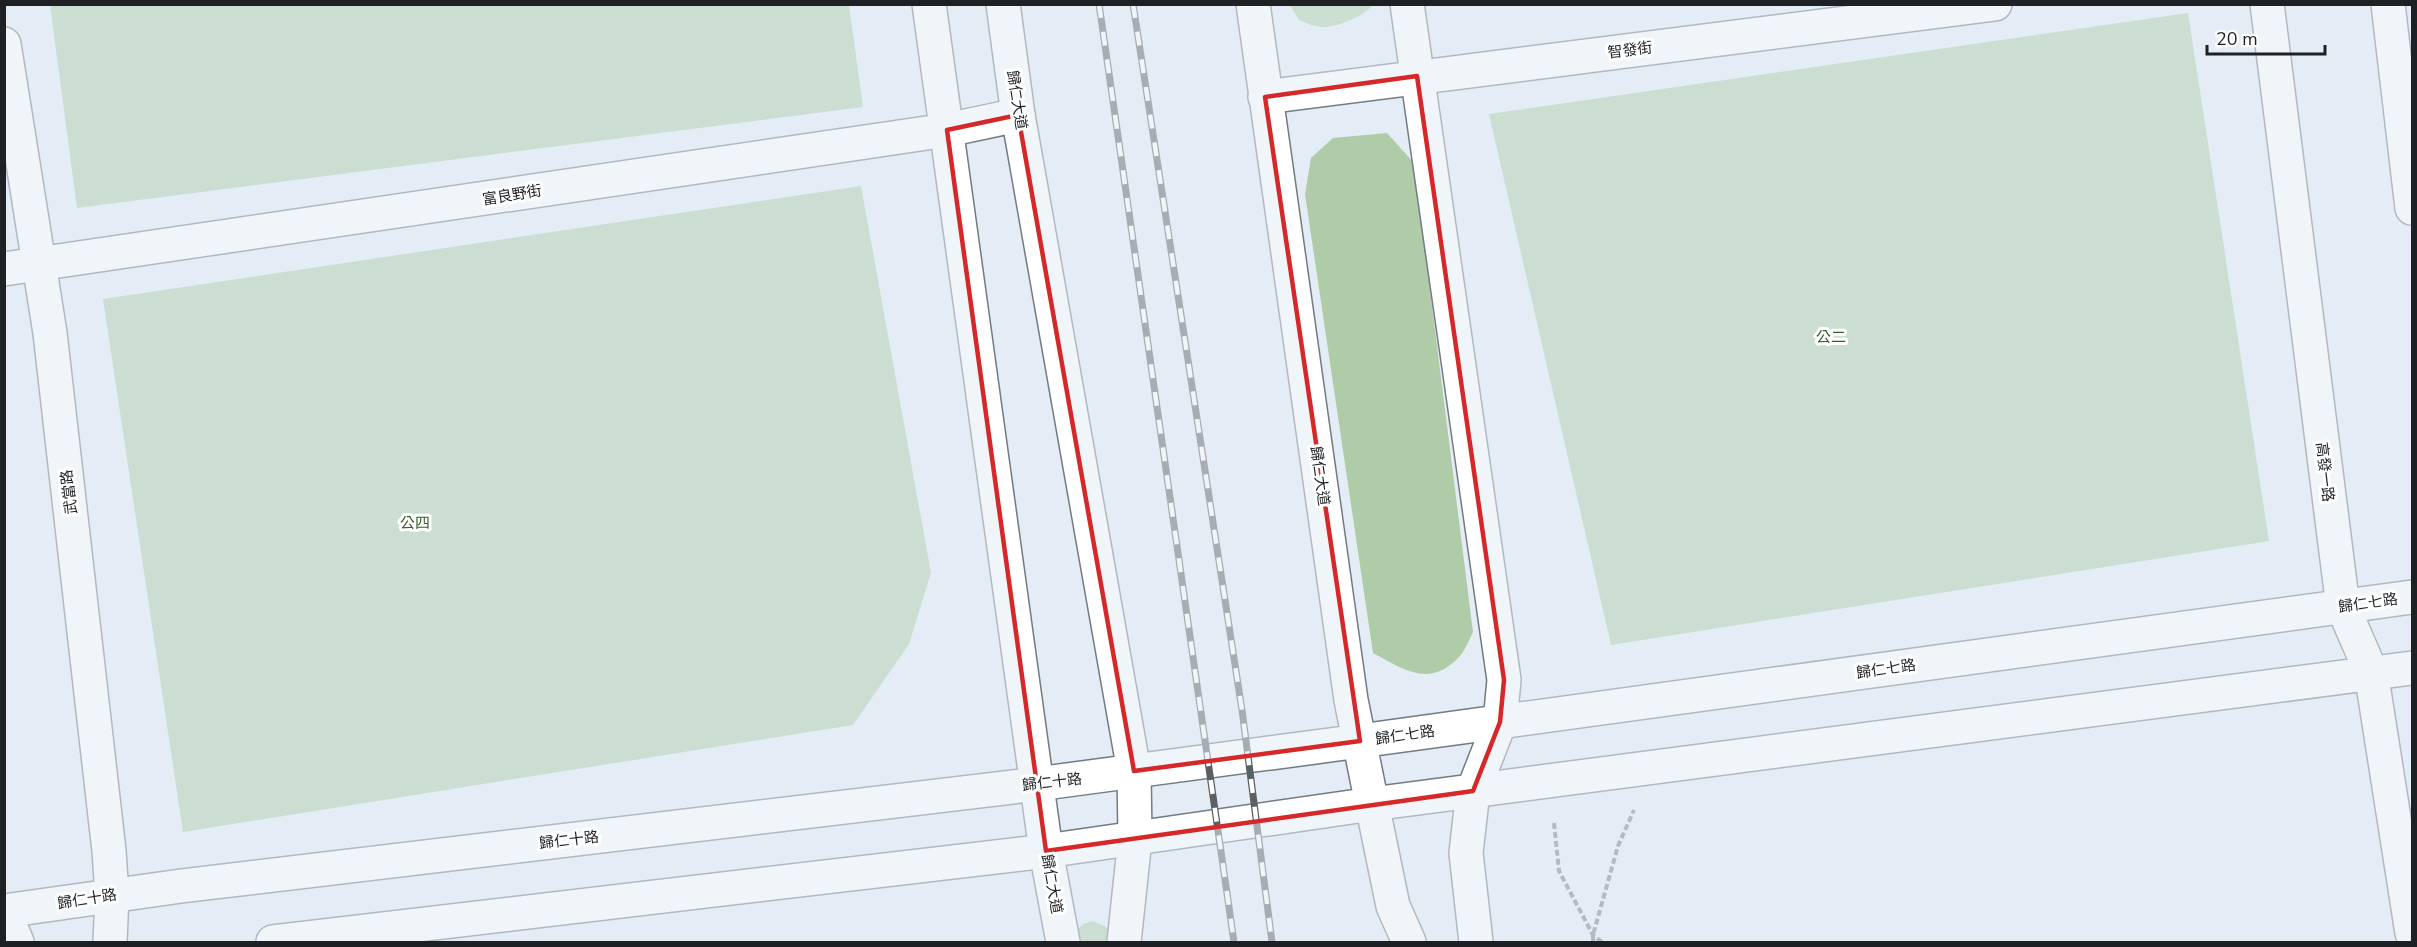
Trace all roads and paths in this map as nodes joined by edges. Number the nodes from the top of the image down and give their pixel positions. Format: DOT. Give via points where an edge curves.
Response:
graph roads {
  1 [pos="929,4"];
  2 [pos="1003,4"];
  3 [pos="1253,4"];
  4 [pos="1407,4"];
  5 [pos="1995,4"];
  6 [pos="2267,4"];
  7 [pos="2388,4"];
  8 [pos="4,44"];
  9 [pos="1417,76"];
  10 [pos="1265,97"];
  11 [pos="1018,115"];
  12 [pos="947,130"];
  13 [pos="2412,208"];
  14 [pos="41,266"];
  15 [pos="4,269"];
  16 [pos="2412,597"];
  17 [pos="2343,607"];
  18 [pos="2412,668"];
  19 [pos="2371,672"];
  20 [pos="1500,722"];
  21 [pos="1360,741"];
  22 [pos="1134,771"];
  23 [pos="1037,784"];
  24 [pos="1473,791"];
  25 [pos="1372,804"];
  26 [pos="1634,810"];
  27 [pos="1554,823"];
  28 [pos="1135,839"];
  29 [pos="1046,851"];
  30 [pos="112,895"];
  31 [pos="4,912"];
  32 [pos="2412,933"];
  33 [pos="1593,935"];
  34 [pos="16,942"];
  35 [pos="110,942"];
  36 [pos="273,942"];
  37 [pos="1063,942"];
  38 [pos="1124,942"];
  39 [pos="1409,942"];
  40 [pos="1476,942"];
  41 [pos="1593,942"];
  42 [pos="1602,942"];
  1 -- 12 [label="street, 歸仁大道"];
  2 -- 11 [label="street, 歸仁大道"];
  3 -- 10 [label="street, 歸仁大道"];
  4 -- 9 [label="street"];
  5 -- 9 [label="street, 智發街"];
  6 -- 17 [label="street, 高發一路"];
  7 -- 13 [label="street"];
  8 -- 14 [label="street, 武當路"];
  9 -- 10 [label="street, 智發街"];
  9 -- 20 [label="street" via="1504,680"];
  10 -- 21 [label="street, 歸仁大道"];
  11 -- 12 [label="street, 富良野街"];
  11 -- 22 [label="street, 歸仁大道"];
  12 -- 14 [label="street, 富良野街"];
  12 -- 23 [label="street, 歸仁大道"];
  14 -- 15 [label="street, 富良野街"];
  14 -- 30 [label="street, 武當路"];
  16 -- 17 [label="street, 歸仁七路"];
  17 -- 19 [label="street, 高發一路"];
  17 -- 20 [label="street, 歸仁七路"];
  18 -- 19 [label="street"];
  19 -- 24 [label="street"];
  19 -- 32 [label="street, 高發一路"];
  20 -- 21 [label="street, 歸仁七路"];
  20 -- 24 [label="street"];
  21 -- 22 [label="street, 歸仁七路"];
  21 -- 25 [label="street, 歸仁大道"];
  22 -- 23 [label="street, 歸仁十路"];
  22 -- 28 [label="street, 歸仁大道"];
  23 -- 29 [label="street, 歸仁大道"];
  23 -- 30 [label="street, 歸仁十路"];
  24 -- 25 [label="street"];
  24 -- 40 [label="street" via="1466,853"];
  25 -- 28 [label="street"];
  25 -- 39 [label="street, 歸仁大道" via="1393,906"];
  26 -- 33 [label="path" via="1618,846"];
  27 -- 33 [label="path" via="1559,871"];
  28 -- 29 [label="street"];
  28 -- 38 [label="street, 歸仁大道"];
  29 -- 36 [label="street"];
  29 -- 37 [label="street, 歸仁大道"];
  30 -- 31 [label="street, 歸仁十路"];
  30 -- 35 [label="street, 武當路"];
  31 -- 34 [label="street"];
  33 -- 41 [label="path"];
  33 -- 42 [label="path"];
}
